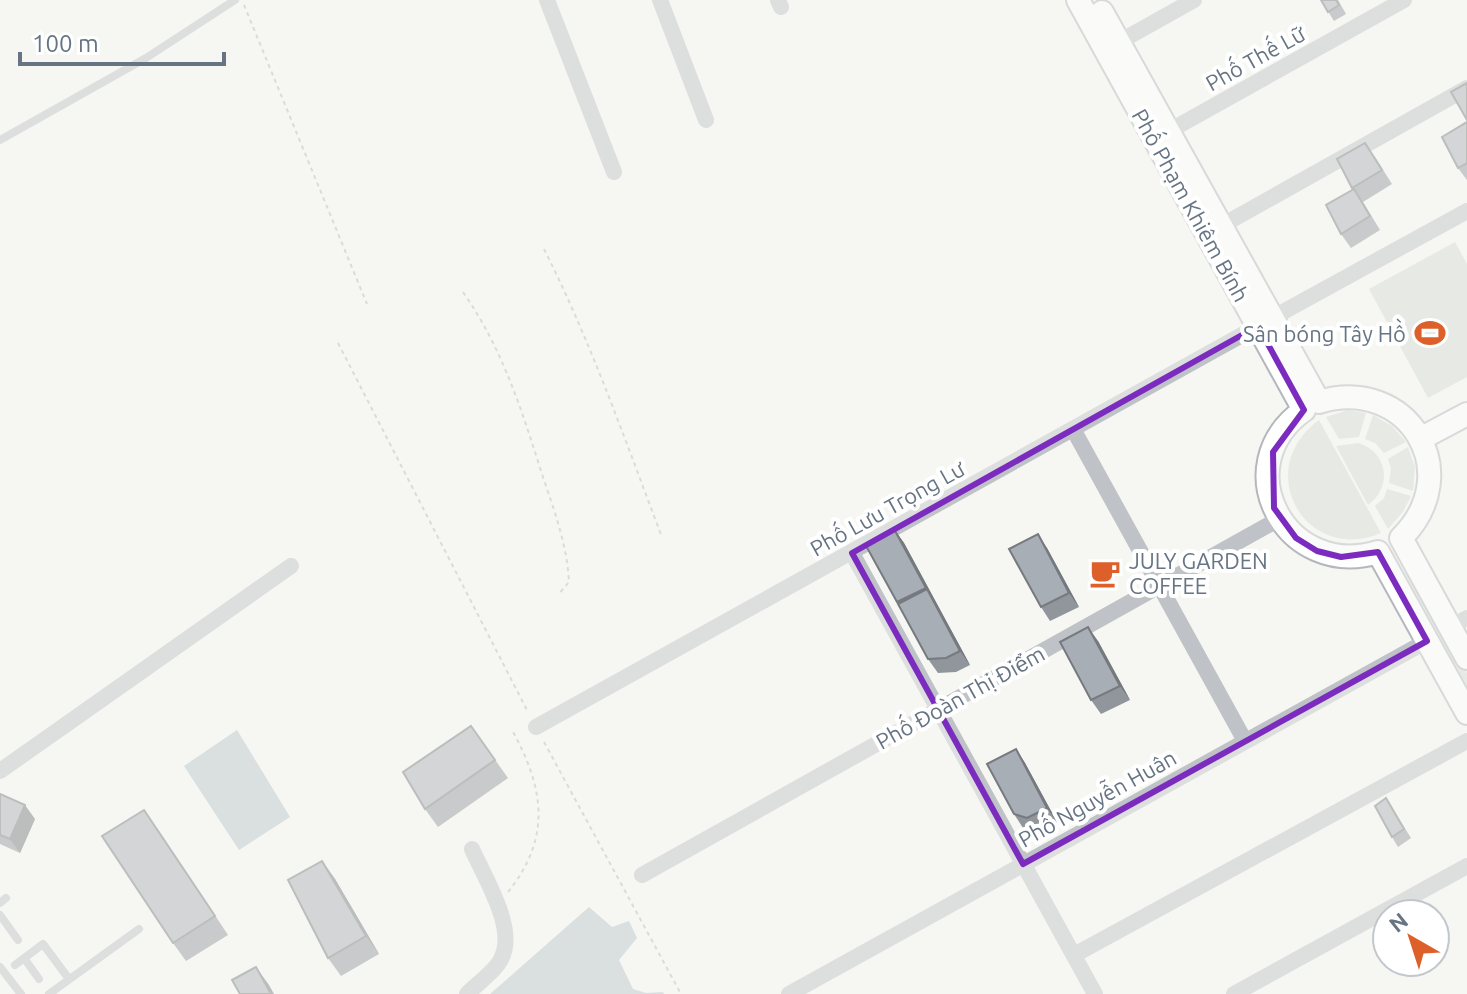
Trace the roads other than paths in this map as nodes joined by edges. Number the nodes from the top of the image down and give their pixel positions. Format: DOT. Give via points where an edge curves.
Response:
graph roads {
  1 [pos="235,0"];
  2 [pos="547,0"];
  3 [pos="660,0"];
  4 [pos="1078,0"];
  5 [pos="1096,0"];
  6 [pos="1194,0"];
  7 [pos="1404,0"];
  8 [pos="1119,42"];
  9 [pos="1467,88"];
  10 [pos="706,120"];
  11 [pos="1169,131"];
  12 [pos="0,140"];
  13 [pos="614,172"];
  14 [pos="1465,216"];
  15 [pos="1221,226"];
  16 [pos="1265,322"];
  17 [pos="1312,406"];
  18 [pos="1467,414"];
  19 [pos="1073,429"];
  20 [pos="1420,439"];
  21 [pos="1279,519"];
  22 [pos="852,553"];
  23 [pos="291,566"];
  24 [pos="1158,584"];
  25 [pos="1459,623"];
  26 [pos="1427,641"];
  27 [pos="1467,658"];
  28 [pos="938,709"];
  29 [pos="1467,713"];
  30 [pos="536,727"];
  31 [pos="1245,741"];
  32 [pos="1467,741"];
  33 [pos="0,771"];
  34 [pos="472,849"];
  35 [pos="1023,864"];
  36 [pos="1467,866"];
  37 [pos="642,875"];
  38 [pos="0,915"];
  39 [pos="139,929"];
  40 [pos="18,940"];
  41 [pos="1074,955"];
  42 [pos="24,958"];
  43 [pos="15,965"];
  44 [pos="0,967"];
  45 [pos="39,979"];
  46 [pos="69,979"];
  47 [pos="21,994"];
  48 [pos="49,994"];
  49 [pos="467,994"];
  50 [pos="789,994"];
  51 [pos="1095,994"];
  52 [pos="1234,994"];
  1 -- 12 [label="lane" via="146,58"];
  2 -- 13 [label="street"];
  3 -- 10 [label="street"];
  4 -- 16 [label="street, Phố Phạm Khiêm Bính"];
  5 -- 8 [label="street, Phố Phạm Khiêm Bính"];
  6 -- 8 [label="street"];
  7 -- 11 [label="street, Phố Thế Lữ"];
  8 -- 11 [label="street, Phố Phạm Khiêm Bính"];
  9 -- 15 [label="street"];
  11 -- 15 [label="street, Phố Phạm Khiêm Bính"];
  14 -- 16 [label="street, Phố Lưu Trọng Lư"];
  15 -- 16 [label="street, Phố Phạm Khiêm Bính"];
  16 -- 17 [label="street, Phố Phạm Khiêm Bính"];
  16 -- 19 [label="street, Phố Lưu Trọng Lư"];
  17 -- 20 [label="street" via="1344,397 1381,403 1402,416"];
  17 -- 21 [label="street" via="1283,431 1270,463 1271,497"];
  18 -- 20 [label="street"];
  19 -- 22 [label="street, Phố Lưu Trọng Lư"];
  19 -- 24 [label="street"];
  20 -- 25 [label="street" via="1430,471 1427,496 1401,538"];
  21 -- 24 [label="street, Phố Đoàn Thị Điểm"];
  21 -- 26 [label="street" via="1296,538 1329,555 1353,558 1378,552"];
  22 -- 28 [label="street"];
  22 -- 30 [label="street, Phố Lưu Trọng Lư"];
  23 -- 33 [label="street"];
  24 -- 28 [label="street, Phố Đoàn Thị Điểm"];
  24 -- 31 [label="street"];
  25 -- 27 [label="street"];
  26 -- 29 [label="street"];
  26 -- 31 [label="street, Phố Nguyễn Huân"];
  28 -- 35 [label="street"];
  28 -- 37 [label="street, Phố Đoàn Thị Điểm"];
  31 -- 35 [label="street, Phố Nguyễn Huân"];
  32 -- 41 [label="street"];
  34 -- 49 [label="street" via="508,942 498,965"];
  35 -- 41 [label="street"];
  35 -- 50 [label="street, Phố Nguyễn Huân"];
  36 -- 52 [label="street"];
  38 -- 40 [label="lane"];
  39 -- 46 [label="lane"];
  41 -- 51 [label="street"];
  42 -- 43 [label="lane"];
  42 -- 45 [label="lane"];
  42 -- 46 [label="lane" via="43,944"];
  44 -- 47 [label="lane"];
  46 -- 48 [label="lane"];
}
